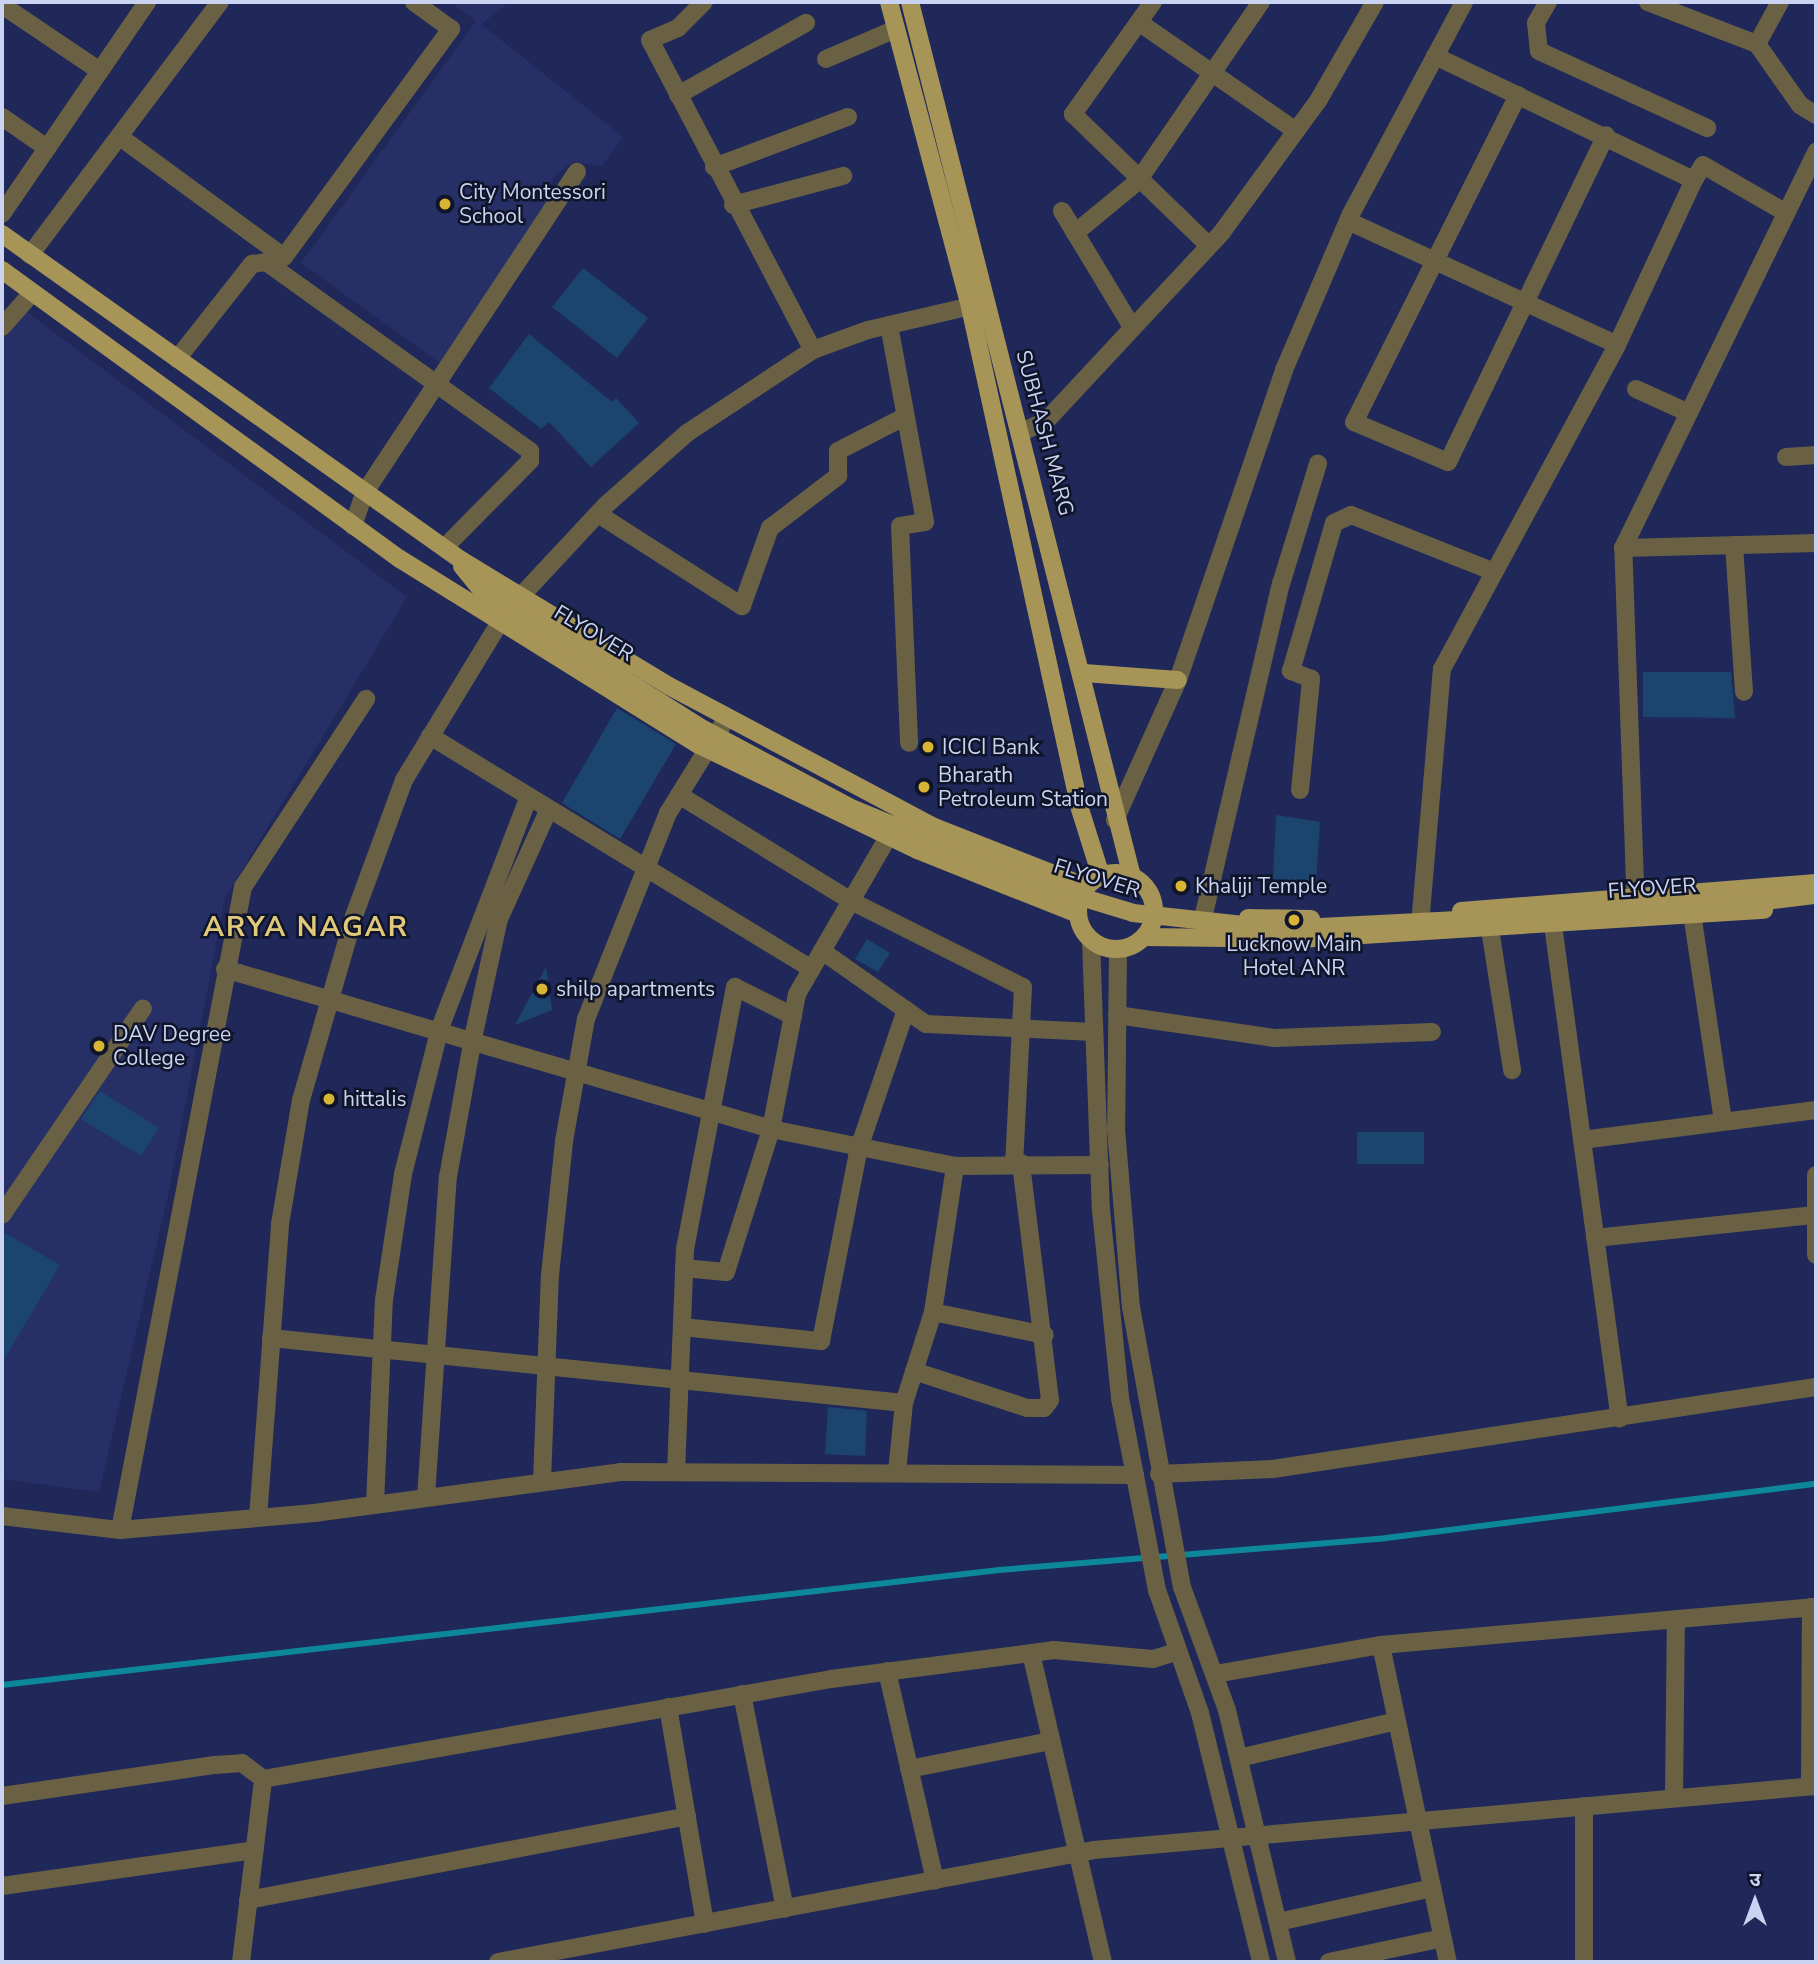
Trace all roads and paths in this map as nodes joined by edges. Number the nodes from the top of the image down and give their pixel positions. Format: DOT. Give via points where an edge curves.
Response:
graph roads {
  1 [pos="147,2"];
  2 [pos="220,2"];
  3 [pos="414,2"];
  4 [pos="704,2"];
  5 [pos="889,2"];
  6 [pos="911,2"];
  7 [pos="1153,2"];
  8 [pos="1261,2"];
  9 [pos="1375,2"];
  10 [pos="1464,2"];
  11 [pos="1548,2"];
  12 [pos="1780,2"];
  13 [pos="1657,3"];
  14 [pos="2,5"];
  15 [pos="806,23"];
  16 [pos="1140,23"];
  17 [pos="896,29"];
  18 [pos="1757,44"];
  19 [pos="1435,56"];
  20 [pos="826,59"];
  21 [pos="100,71"];
  22 [pos="1215,74"];
  23 [pos="678,94"];
  24 [pos="1518,94"];
  25 [pos="1816,115"];
  26 [pos="2,117"];
  27 [pos="848,117"];
  28 [pos="1707,128"];
  29 [pos="1293,129"];
  30 [pos="1606,135"];
  31 [pos="120,137"];
  32 [pos="47,148"];
  33 [pos="1816,152"];
  34 [pos="714,167"];
  35 [pos="577,172"];
  36 [pos="843,176"];
  37 [pos="1694,180"];
  38 [pos="1138,181"];
  39 [pos="733,205"];
  40 [pos="1062,211"];
  41 [pos="1783,211"];
  42 [pos="2,214"];
  43 [pos="1348,221"];
  44 [pos="1075,233"];
  45 [pos="2,234"];
  46 [pos="1208,245"];
  47 [pos="30,255"];
  48 [pos="1434,261"];
  49 [pos="2,270"];
  50 [pos="32,293"];
  51 [pos="1525,302"];
  52 [pos="988,303"];
  53 [pos="970,307"];
  54 [pos="889,325"];
  55 [pos="2,327"];
  56 [pos="1132,327"];
  57 [pos="1616,345"];
  58 [pos="813,350"];
  59 [pos="177,359"];
  60 [pos="436,383"];
  61 [pos="1636,389"];
  62 [pos="1689,412"];
  63 [pos="906,416"];
  64 [pos="1021,432"];
  65 [pos="1816,455"];
  66 [pos="1786,457"];
  67 [pos="1318,464"];
  68 [pos="365,492"];
  69 [pos="598,514"];
  70 [pos="353,526"];
  71 [pos="1816,543"];
  72 [pos="1734,545"];
  73 [pos="1623,548"];
  74 [pos="449,552"];
  75 [pos="1494,572"];
  76 [pos="432,580"];
  77 [pos="480,588"];
  78 [pos="510,609"];
  79 [pos="1084,673"];
  80 [pos="1178,680"];
  81 [pos="1744,692"];
  82 [pos="366,699"];
  83 [pos="726,719"];
  84 [pos="430,736"];
  85 [pos="909,743"];
  86 [pos="708,749"];
  87 [pos="1300,790"];
  88 [pos="679,795"];
  89 [pos="528,799"];
  90 [pos="902,810"];
  91 [pos="548,811"];
  92 [pos="1115,820"];
  93 [pos="888,836"];
  94 [pos="643,869"];
  95 [pos="1132,877"];
  96 [pos="1094,881"];
  97 [pos="1816,883"];
  98 [pos="1816,895"];
  99 [pos="1690,896"];
  100 [pos="851,901"];
  101 [pos="1635,902"];
  102 [pos="1816,904"];
  103 [pos="1154,907"];
  104 [pos="1421,913"];
  105 [pos="1077,914"];
  106 [pos="1204,914"];
  107 [pos="1693,919"];
  108 [pos="1636,920"];
  109 [pos="1553,925"];
  110 [pos="1490,929"];
  111 [pos="1144,937"];
  112 [pos="1091,941"];
  113 [pos="1118,950"];
  114 [pos="822,951"];
  115 [pos="225,969"];
  116 [pos="812,969"];
  117 [pos="331,995"];
  118 [pos="143,1007"];
  119 [pos="906,1010"];
  120 [pos="1117,1015"];
  121 [pos="793,1016"];
  122 [pos="440,1028"];
  123 [pos="1020,1029"];
  124 [pos="1094,1032"];
  125 [pos="1432,1032"];
  126 [pos="473,1038"];
  127 [pos="577,1069"];
  128 [pos="1512,1070"];
  129 [pos="707,1109"];
  130 [pos="1816,1110"];
  131 [pos="1723,1121"];
  132 [pos="771,1129"];
  133 [pos="1582,1140"];
  134 [pos="859,1148"];
  135 [pos="1017,1163"];
  136 [pos="1100,1165"];
  137 [pos="955,1166"];
  138 [pos="1816,1175"];
  139 [pos="2,1215"];
  140 [pos="1813,1215"];
  141 [pos="1595,1238"];
  142 [pos="1816,1255"];
  143 [pos="684,1268"];
  144 [pos="933,1312"];
  145 [pos="682,1327"];
  146 [pos="1045,1335"];
  147 [pos="271,1338"];
  148 [pos="382,1348"];
  149 [pos="436,1354"];
  150 [pos="547,1367"];
  151 [pos="914,1371"];
  152 [pos="680,1380"];
  153 [pos="1816,1387"];
  154 [pos="904,1403"];
  155 [pos="1620,1418"];
  156 [pos="676,1472"];
  157 [pos="897,1472"];
  158 [pos="1159,1474"];
  159 [pos="1135,1475"];
  160 [pos="542,1481"];
  161 [pos="426,1497"];
  162 [pos="374,1504"];
  163 [pos="2,1516"];
  164 [pos="258,1518"];
  165 [pos="120,1530"];
  166 [pos="1814,1607"];
  167 [pos="1676,1619"];
  168 [pos="1381,1645"];
  169 [pos="1176,1652"];
  170 [pos="1031,1653"];
  171 [pos="887,1671"];
  172 [pos="1215,1674"];
  173 [pos="742,1694"];
  174 [pos="668,1707"];
  175 [pos="1397,1721"];
  176 [pos="1051,1741"];
  177 [pos="1239,1758"];
  178 [pos="909,1769"];
  179 [pos="263,1780"];
  180 [pos="1813,1786"];
  181 [pos="2,1796"];
  182 [pos="1674,1798"];
  183 [pos="1584,1806"];
  184 [pos="687,1816"];
  185 [pos="1416,1820"];
  186 [pos="1257,1834"];
  187 [pos="1230,1836"];
  188 [pos="254,1850"];
  189 [pos="1076,1854"];
  190 [pos="935,1881"];
  191 [pos="2,1886"];
  192 [pos="1432,1888"];
  193 [pos="248,1900"];
  194 [pos="785,1909"];
  195 [pos="1278,1923"];
  196 [pos="705,1924"];
  197 [pos="1443,1938"];
  198 [pos="601,1943"];
  199 [pos="241,1962"];
  200 [pos="498,1962"];
  201 [pos="604,1962"];
  202 [pos="1103,1962"];
  203 [pos="1261,1962"];
  204 [pos="1287,1962"];
  205 [pos="1329,1962"];
  206 [pos="1448,1962"];
  207 [pos="1584,1962"];
  1 -- 21 [label="street"];
  2 -- 31 [label="street"];
  3 -- 31 [label="street" via="451,29 284,257"];
  4 -- 23 [label="street" via="678,28 650,40"];
  5 -- 17 [label="main road"];
  6 -- 52 [label="main road, SUBHASH MARG"];
  7 -- 16 [label="street"];
  8 -- 22 [label="street"];
  9 -- 29 [label="street" via="1318,101"];
  10 -- 19 [label="street"];
  11 -- 28 [label="street" via="1536,23 1539,51"];
  12 -- 18 [label="street"];
  13 -- 18 [label="street"];
  14 -- 21 [label="street"];
  15 -- 23 [label="street"];
  16 -- 22 [label="street"];
  16 -- 38 [label="street" via="1073,114"];
  17 -- 20 [label="street"];
  17 -- 53 [label="main road"];
  18 -- 25 [label="street" via="1800,105"];
  19 -- 24 [label="street"];
  19 -- 43 [label="street"];
  21 -- 32 [label="street"];
  22 -- 29 [label="street"];
  22 -- 38 [label="street"];
  23 -- 34 [label="street"];
  24 -- 30 [label="street"];
  24 -- 48 [label="street"];
  26 -- 32 [label="street"];
  27 -- 34 [label="street"];
  29 -- 46 [label="street"];
  30 -- 37 [label="street"];
  30 -- 51 [label="street"];
  31 -- 47 [label="street"];
  32 -- 42 [label="street"];
  33 -- 41 [label="street"];
  34 -- 39 [label="street"];
  35 -- 60 [label="street"];
  36 -- 39 [label="street"];
  37 -- 41 [label="street" via="1703,165"];
  37 -- 57 [label="street"];
  38 -- 44 [label="street"];
  38 -- 46 [label="street"];
  39 -- 58 [label="street"];
  40 -- 44 [label="street"];
  41 -- 62 [label="street"];
  43 -- 48 [label="street"];
  43 -- 80 [label="street" via="1284,370"];
  44 -- 56 [label="street"];
  45 -- 47 [label="main road"];
  46 -- 56 [label="street"];
  47 -- 59 [label="main road"];
  48 -- 51 [label="street"];
  48 -- 51 [label="street" via="1354,422 1448,462"];
  49 -- 50 [label="main road"];
  50 -- 55 [label="street"];
  50 -- 70 [label="main road"];
  51 -- 57 [label="street"];
  52 -- 53 [label="street"];
  52 -- 64 [label="main road, SUBHASH MARG"];
  53 -- 54 [label="street"];
  53 -- 96 [label="main road"];
  54 -- 58 [label="street"];
  54 -- 63 [label="street"];
  56 -- 64 [label="street" via="1046,421"];
  57 -- 75 [label="street"];
  58 -- 69 [label="street" via="687,433"];
  59 -- 60 [label="street" via="251,264 261,261"];
  59 -- 68 [label="main road"];
  60 -- 68 [label="street"];
  60 -- 74 [label="street" via="532,457"];
  61 -- 62 [label="street"];
  62 -- 73 [label="street"];
  63 -- 69 [label="street" via="838,451 838,476 770,528 742,606"];
  63 -- 85 [label="street" via="925,522 900,526"];
  64 -- 79 [label="main road, SUBHASH MARG"];
  65 -- 66 [label="street"];
  67 -- 106 [label="street" via="1281,584"];
  68 -- 70 [label="street"];
  68 -- 74 [label="main road"];
  69 -- 78 [label="street"];
  70 -- 76 [label="main road"];
  71 -- 72 [label="street"];
  72 -- 73 [label="street"];
  72 -- 81 [label="street"];
  73 -- 101 [label="street"];
  74 -- 77 [label="main road, FLYOVER"];
  74 -- 78 [label="main road"];
  75 -- 87 [label="street" via="1342,516 1327,539 1292,671 1311,679"];
  75 -- 104 [label="street" via="1442,669"];
  76 -- 77 [label="main road, FLYOVER"];
  76 -- 78 [label="main road"];
  77 -- 78 [label="main road, FLYOVER"];
  78 -- 83 [label="main road"];
  78 -- 84 [label="street"];
  78 -- 86 [label="main road"];
  78 -- 98 [label="main road, FLYOVER, bridge" via="716,737 849,807 1028,881 1133,913 1281,929 1715,907"];
  79 -- 80 [label="main road"];
  79 -- 92 [label="main road, SUBHASH MARG"];
  80 -- 92 [label="street"];
  82 -- 115 [label="street" via="243,887"];
  83 -- 86 [label="street"];
  83 -- 90 [label="main road"];
  84 -- 89 [label="street"];
  84 -- 117 [label="street" via="404,780"];
  86 -- 88 [label="street"];
  86 -- 93 [label="main road"];
  88 -- 94 [label="street"];
  88 -- 100 [label="street"];
  89 -- 91 [label="street"];
  89 -- 122 [label="street"];
  90 -- 93 [label="street"];
  90 -- 96 [label="main road"];
  91 -- 94 [label="street"];
  91 -- 126 [label="street" via="499,919"];
  92 -- 95 [label="main road, SUBHASH MARG"];
  93 -- 100 [label="street"];
  93 -- 105 [label="main road"];
  94 -- 116 [label="street"];
  94 -- 127 [label="street" via="586,1019"];
  95 -- 96 [label="main road"];
  95 -- 103 [label="main road"];
  96 -- 105 [label="main road"];
  97 -- 99 [label="main road"];
  99 -- 101 [label="main road"];
  99 -- 107 [label="street"];
  100 -- 114 [label="street"];
  100 -- 123 [label="street" via="1023,988"];
  101 -- 104 [label="main road"];
  101 -- 108 [label="street"];
  102 -- 107 [label="main road"];
  103 -- 106 [label="main road"];
  103 -- 111 [label="main road"];
  104 -- 106 [label="main road" via="1294,920"];
  105 -- 112 [label="main road"];
  107 -- 108 [label="main road"];
  107 -- 131 [label="street"];
  108 -- 109 [label="main road"];
  109 -- 110 [label="main road"];
  109 -- 133 [label="street"];
  110 -- 111 [label="main road" via="1299,939"];
  110 -- 128 [label="street"];
  111 -- 113 [label="main road"];
  112 -- 113 [label="main road"];
  112 -- 124 [label="street"];
  113 -- 120 [label="street"];
  114 -- 116 [label="street"];
  114 -- 119 [label="street"];
  115 -- 117 [label="street"];
  115 -- 165 [label="street"];
  116 -- 121 [label="street"];
  117 -- 122 [label="street"];
  117 -- 147 [label="street" via="301,1100 280,1224"];
  118 -- 139 [label="street"];
  119 -- 123 [label="street" via="926,1024"];
  119 -- 134 [label="street"];
  120 -- 125 [label="street" via="1275,1038"];
  120 -- 158 [label="street" via="1116,1129 1131,1307"];
  121 -- 129 [label="street" via="735,986"];
  121 -- 132 [label="street"];
  122 -- 126 [label="street"];
  122 -- 148 [label="street" via="403,1174"];
  123 -- 124 [label="street"];
  123 -- 135 [label="street"];
  124 -- 136 [label="street"];
  126 -- 127 [label="street"];
  126 -- 149 [label="street" via="448,1177"];
  127 -- 129 [label="street"];
  127 -- 150 [label="street" via="564,1140"];
  129 -- 132 [label="street"];
  129 -- 143 [label="street"];
  130 -- 131 [label="street"];
  131 -- 133 [label="street"];
  132 -- 134 [label="street"];
  132 -- 143 [label="street" via="726,1272"];
  133 -- 141 [label="street"];
  134 -- 137 [label="street"];
  134 -- 145 [label="street" via="821,1341"];
  135 -- 136 [label="street"];
  135 -- 137 [label="street"];
  135 -- 146 [label="street"];
  136 -- 159 [label="street" via="1109,1313"];
  137 -- 144 [label="street"];
  138 -- 140 [label="street"];
  140 -- 141 [label="street"];
  140 -- 142 [label="street"];
  141 -- 155 [label="street"];
  143 -- 145 [label="street"];
  144 -- 146 [label="street"];
  144 -- 151 [label="street"];
  145 -- 152 [label="street"];
  146 -- 151 [label="street" via="1051,1395 1044,1408 999,1401"];
  147 -- 148 [label="street"];
  147 -- 164 [label="street"];
  148 -- 149 [label="street"];
  148 -- 162 [label="street"];
  149 -- 150 [label="street"];
  149 -- 161 [label="street"];
  150 -- 152 [label="street"];
  150 -- 160 [label="street"];
  151 -- 154 [label="street"];
  152 -- 154 [label="street"];
  152 -- 156 [label="street"];
  153 -- 155 [label="street"];
  154 -- 157 [label="street"];
  155 -- 158 [label="street" via="1273,1469"];
  156 -- 157 [label="street"];
  156 -- 160 [label="street"];
  157 -- 159 [label="street"];
  158 -- 172 [label="street" via="1182,1587"];
  159 -- 169 [label="street" via="1157,1590"];
  160 -- 161 [label="street"];
  161 -- 162 [label="street"];
  162 -- 164 [label="street"];
  163 -- 165 [label="street"];
  164 -- 165 [label="street"];
  166 -- 167 [label="street"];
  166 -- 180 [label="street"];
  167 -- 168 [label="street"];
  167 -- 182 [label="street"];
  168 -- 172 [label="street"];
  168 -- 175 [label="street"];
  169 -- 170 [label="street" via="1153,1660"];
  169 -- 187 [label="street" via="1200,1713"];
  170 -- 171 [label="street"];
  170 -- 176 [label="street"];
  171 -- 173 [label="street"];
  171 -- 178 [label="street"];
  172 -- 177 [label="street"];
  173 -- 174 [label="street"];
  173 -- 194 [label="street"];
  174 -- 179 [label="street"];
  174 -- 184 [label="street"];
  175 -- 177 [label="street"];
  175 -- 185 [label="street"];
  176 -- 178 [label="street"];
  176 -- 189 [label="street"];
  177 -- 186 [label="street"];
  178 -- 190 [label="street"];
  179 -- 181 [label="street" via="242,1763"];
  179 -- 188 [label="street"];
  180 -- 182 [label="street"];
  182 -- 183 [label="street"];
  183 -- 185 [label="street"];
  183 -- 207 [label="street"];
  184 -- 193 [label="street"];
  184 -- 196 [label="street"];
  185 -- 186 [label="street"];
  185 -- 192 [label="street"];
  186 -- 187 [label="street"];
  186 -- 195 [label="street"];
  187 -- 189 [label="street"];
  187 -- 203 [label="street"];
  188 -- 191 [label="street"];
  188 -- 193 [label="street"];
  189 -- 190 [label="street"];
  189 -- 202 [label="street"];
  190 -- 194 [label="street"];
  192 -- 195 [label="street"];
  192 -- 197 [label="street"];
  193 -- 199 [label="street"];
  194 -- 196 [label="street"];
  195 -- 204 [label="street"];
  196 -- 198 [label="street"];
  197 -- 205 [label="street"];
  197 -- 206 [label="street"];
  198 -- 200 [label="street"];
  198 -- 201 [label="street"];
}
